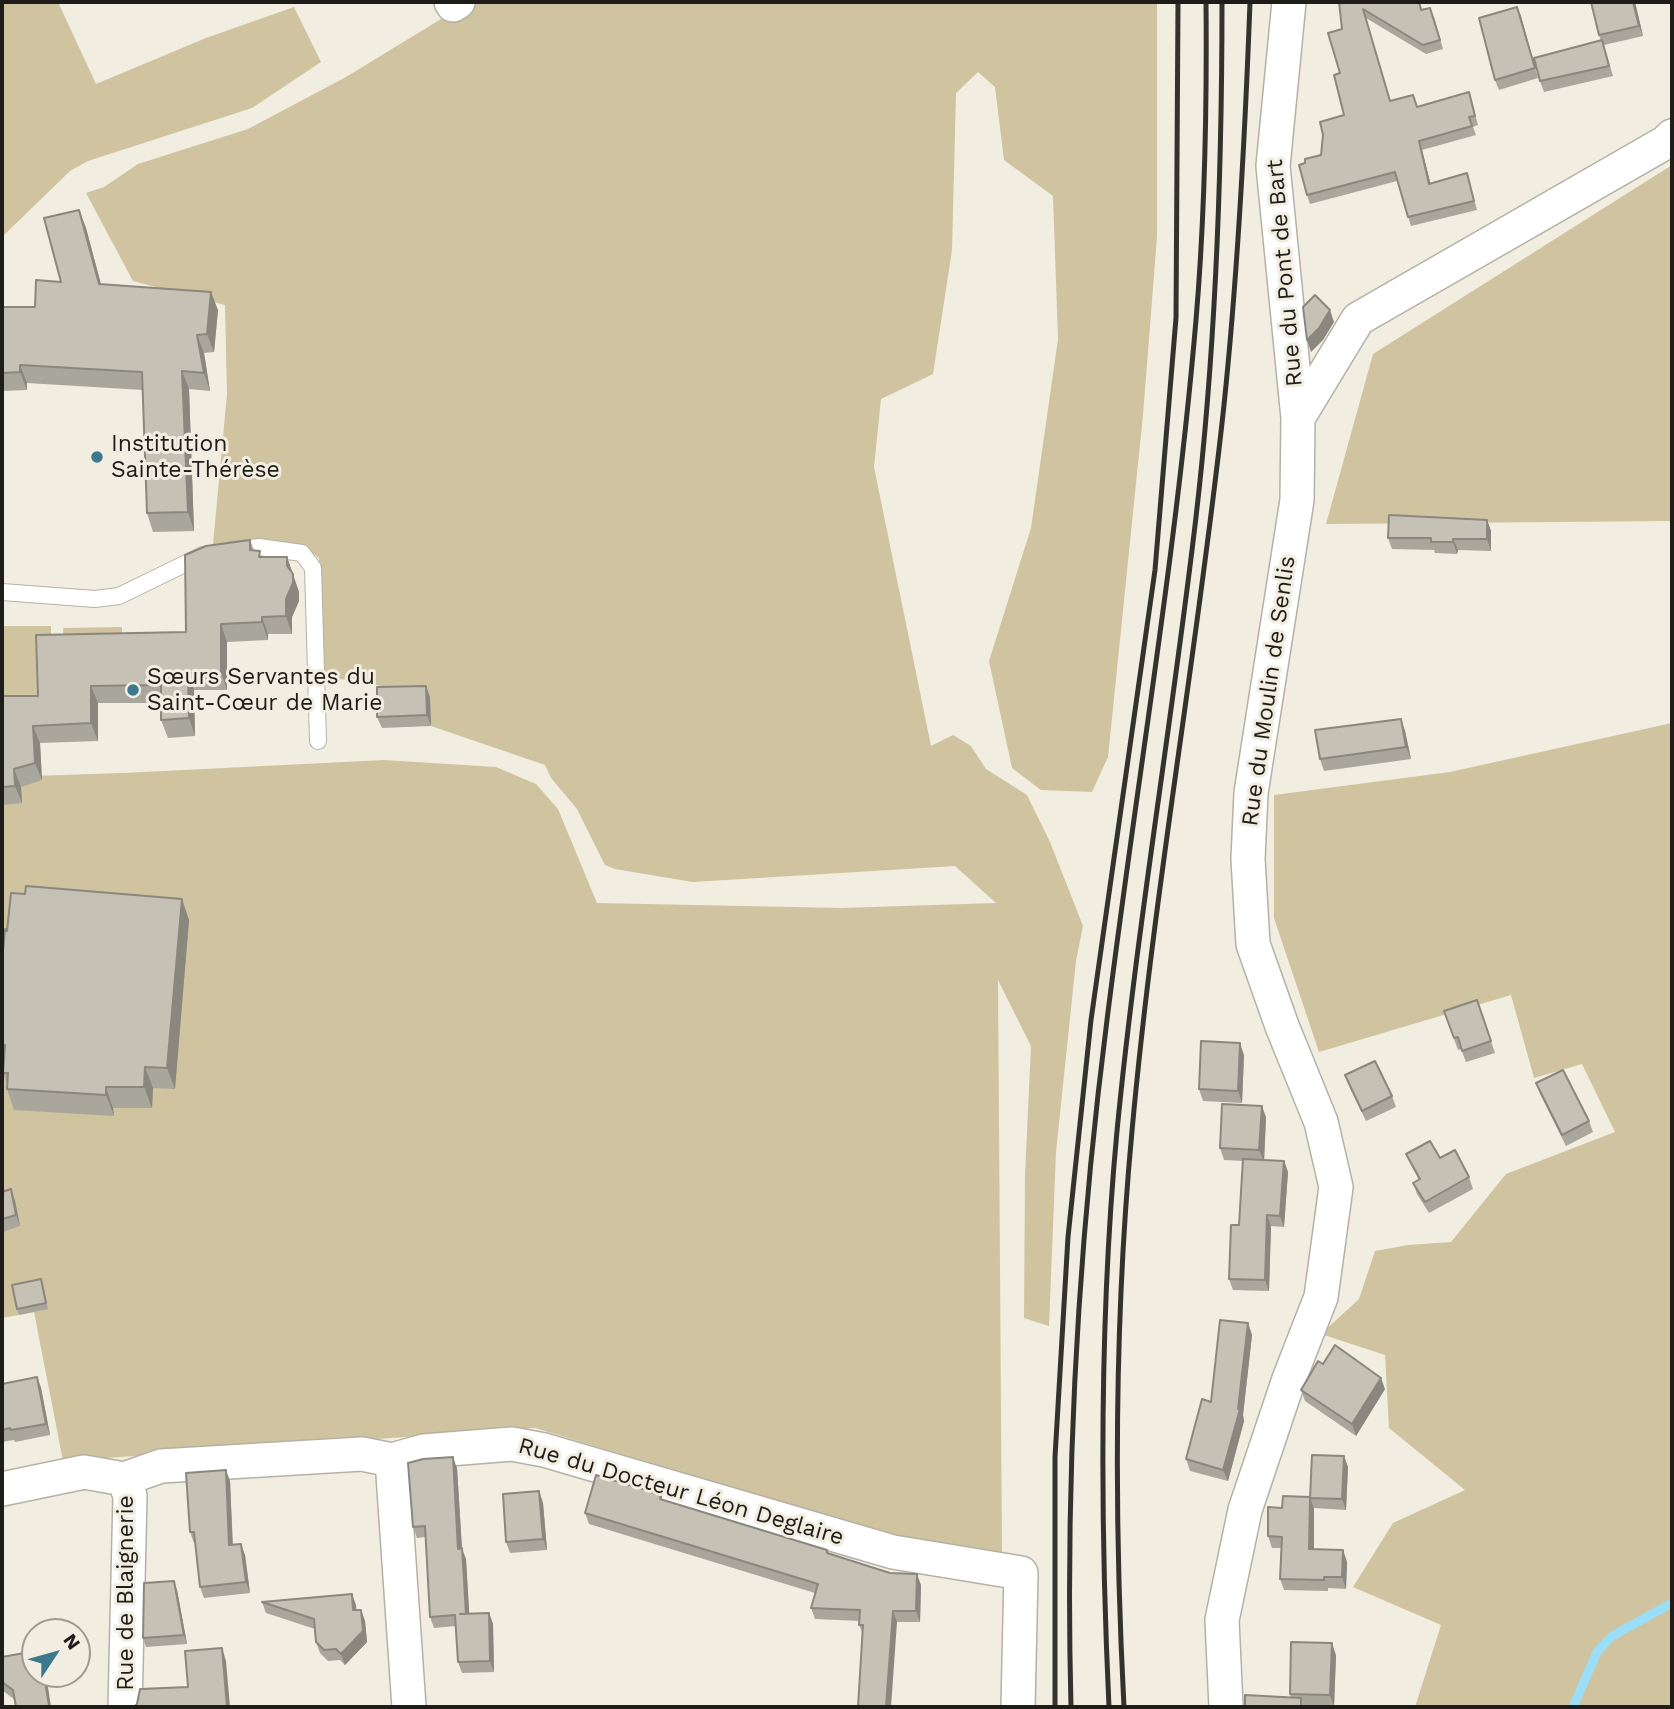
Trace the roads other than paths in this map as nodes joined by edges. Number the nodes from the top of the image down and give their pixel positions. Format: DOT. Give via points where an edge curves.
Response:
graph roads {
  1 [pos="1289,2"];
  2 [pos="1672,136"];
  3 [pos="1298,418"];
  4 [pos="2,592"];
  5 [pos="318,741"];
  6 [pos="392,1460"];
  7 [pos="124,1479"];
  8 [pos="2,1489"];
  9 [pos="125,1707"];
  10 [pos="409,1707"];
  11 [pos="1018,1707"];
  12 [pos="1226,1707"];
  1 -- 3 [label="street, Rue du Pont de Bart" via="1272,166"];
  2 -- 3 [label="street" via="1358,319"];
  3 -- 12 [label="street, Rue du Moulin de Senlis" via="1297,500 1251,793 1248,859 1253,944 1321,1122 1336,1187 1321,1297 1245,1510 1232,1571 1222,1620"];
  4 -- 5 [label="lane" via="95,599 119,596 209,553 259,547 302,553 313,568"];
  6 -- 7 [label="street, Rue du Docteur Léon Deglaire" via="362,1454 161,1466"];
  6 -- 10 [label="street"];
  6 -- 11 [label="street, Rue du Docteur Léon Deglaire" via="424,1451 512,1444 893,1552 1021,1573"];
  7 -- 8 [label="street, Rue du Docteur Léon Deglaire" via="84,1472"];
  7 -- 9 [label="street, Rue de Blaignerie" via="130,1496"];
}
